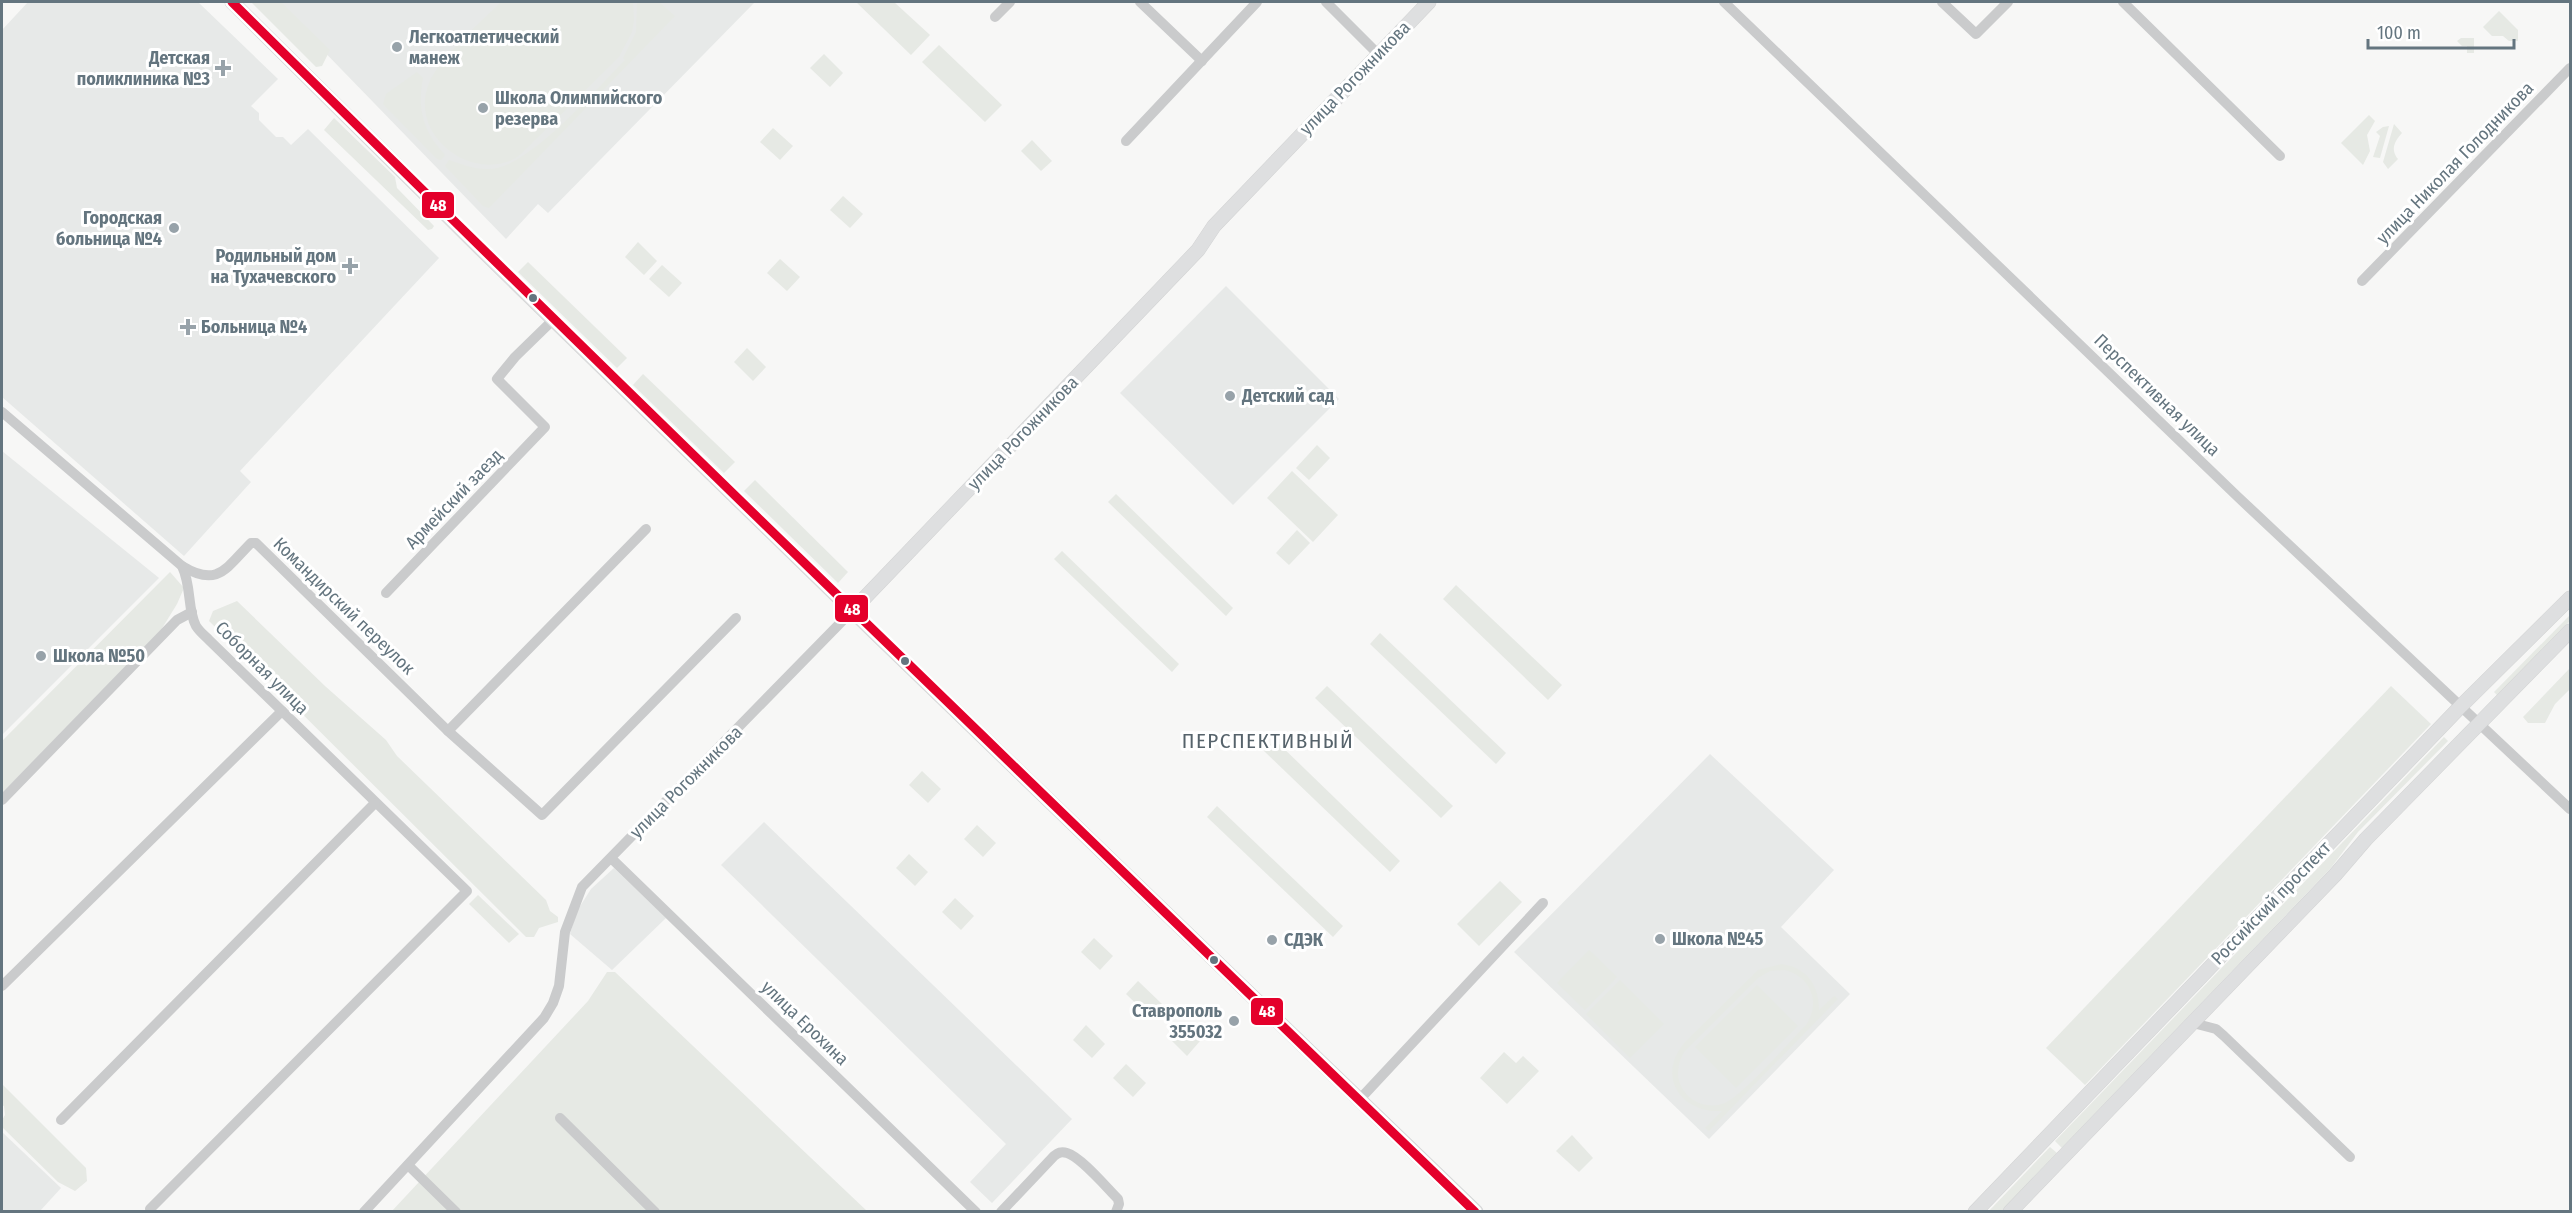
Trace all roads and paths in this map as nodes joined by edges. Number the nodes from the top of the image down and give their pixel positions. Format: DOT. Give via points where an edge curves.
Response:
graph roads {
  1 [pos="232,2"];
  2 [pos="1010,2"];
  3 [pos="1140,2"];
  4 [pos="1257,2"];
  5 [pos="1326,2"];
  6 [pos="1429,2"];
  7 [pos="1724,2"];
  8 [pos="1942,2"];
  9 [pos="2008,2"];
  10 [pos="2123,2"];
  11 [pos="995,17"];
  12 [pos="1378,54"];
  13 [pos="1202,61"];
  14 [pos="2571,68"];
  15 [pos="1126,141"];
  16 [pos="2280,156"];
  17 [pos="2362,280"];
  18 [pos="554,319"];
  19 [pos="2,412"];
  20 [pos="646,529"];
  21 [pos="182,566"];
  22 [pos="387,593"];
  23 [pos="2571,598"];
  24 [pos="853,610"];
  25 [pos="192,612"];
  26 [pos="736,618"];
  27 [pos="2571,631"];
  28 [pos="2461,706"];
  29 [pos="282,711"];
  30 [pos="2480,724"];
  31 [pos="448,731"];
  32 [pos="2,800"];
  33 [pos="375,803"];
  34 [pos="2571,809"];
  35 [pos="610,858"];
  36 [pos="1543,903"];
  37 [pos="2,986"];
  38 [pos="2193,1023"];
  39 [pos="1360,1099"];
  40 [pos="560,1118"];
  41 [pos="61,1120"];
  42 [pos="2350,1157"];
  43 [pos="408,1165"];
  44 [pos="150,1209"];
  45 [pos="364,1212"];
  46 [pos="456,1212"];
  47 [pos="655,1212"];
  48 [pos="976,1212"];
  49 [pos="1001,1212"];
  50 [pos="1116,1212"];
  51 [pos="1476,1212"];
  52 [pos="1975,1212"];
  53 [pos="2010,1212"];
  1 -- 18 [label="main road"];
  2 -- 11 [label="street"];
  3 -- 13 [label="street"];
  4 -- 13 [label="street"];
  5 -- 12 [label="street"];
  6 -- 12 [label="main road, улица Рогожникова"];
  7 -- 28 [label="street, Перспективная улица"];
  8 -- 9 [label="street" via="1976,34"];
  10 -- 16 [label="street"];
  12 -- 24 [label="main road, улица Рогожникова" via="1214,226 1198,250"];
  13 -- 15 [label="street"];
  14 -- 17 [label="street, улица Николая Голодникова"];
  18 -- 22 [label="street, Армейский заезд" via="497,379 545,427"];
  18 -- 24 [label="main road"];
  19 -- 21 [label="street"];
  20 -- 31 [label="street"];
  21 -- 25 [label="street, Соборная улица" via="188,579"];
  21 -- 31 [label="street, Командирский переулок" via="196,575 209,577 256,543"];
  23 -- 28 [label="main road, Российский проспект"];
  24 -- 35 [label="street, улица Рогожникова"];
  24 -- 39 [label="main road"];
  25 -- 29 [label="street, Соборная улица" via="196,626"];
  25 -- 32 [label="street" via="177,620"];
  26 -- 31 [label="street, Командирский переулок" via="542,815"];
  27 -- 30 [label="main road, Российский проспект"];
  28 -- 30 [label="street, Перспективная улица"];
  28 -- 52 [label="main road, Российский проспект"];
  29 -- 33 [label="street, Соборная улица"];
  29 -- 37 [label="street"];
  30 -- 34 [label="street, Перспективная улица"];
  30 -- 38 [label="main road, Российский проспект" via="2366,838"];
  33 -- 41 [label="street"];
  33 -- 44 [label="street, Соборная улица" via="467,891"];
  35 -- 43 [label="street, улица Рогожникова" via="582,887 565,932 559,986 553,1003"];
  35 -- 48 [label="street, улица Ерохина"];
  36 -- 39 [label="street"];
  38 -- 42 [label="street" via="2216,1029"];
  38 -- 53 [label="main road, Российский проспект"];
  39 -- 51 [label="main road"];
  40 -- 47 [label="street"];
  43 -- 45 [label="street, улица Рогожникова"];
  43 -- 46 [label="street"];
  49 -- 50 [label="street" via="1054,1156 1065,1152 1118,1199"];
}
